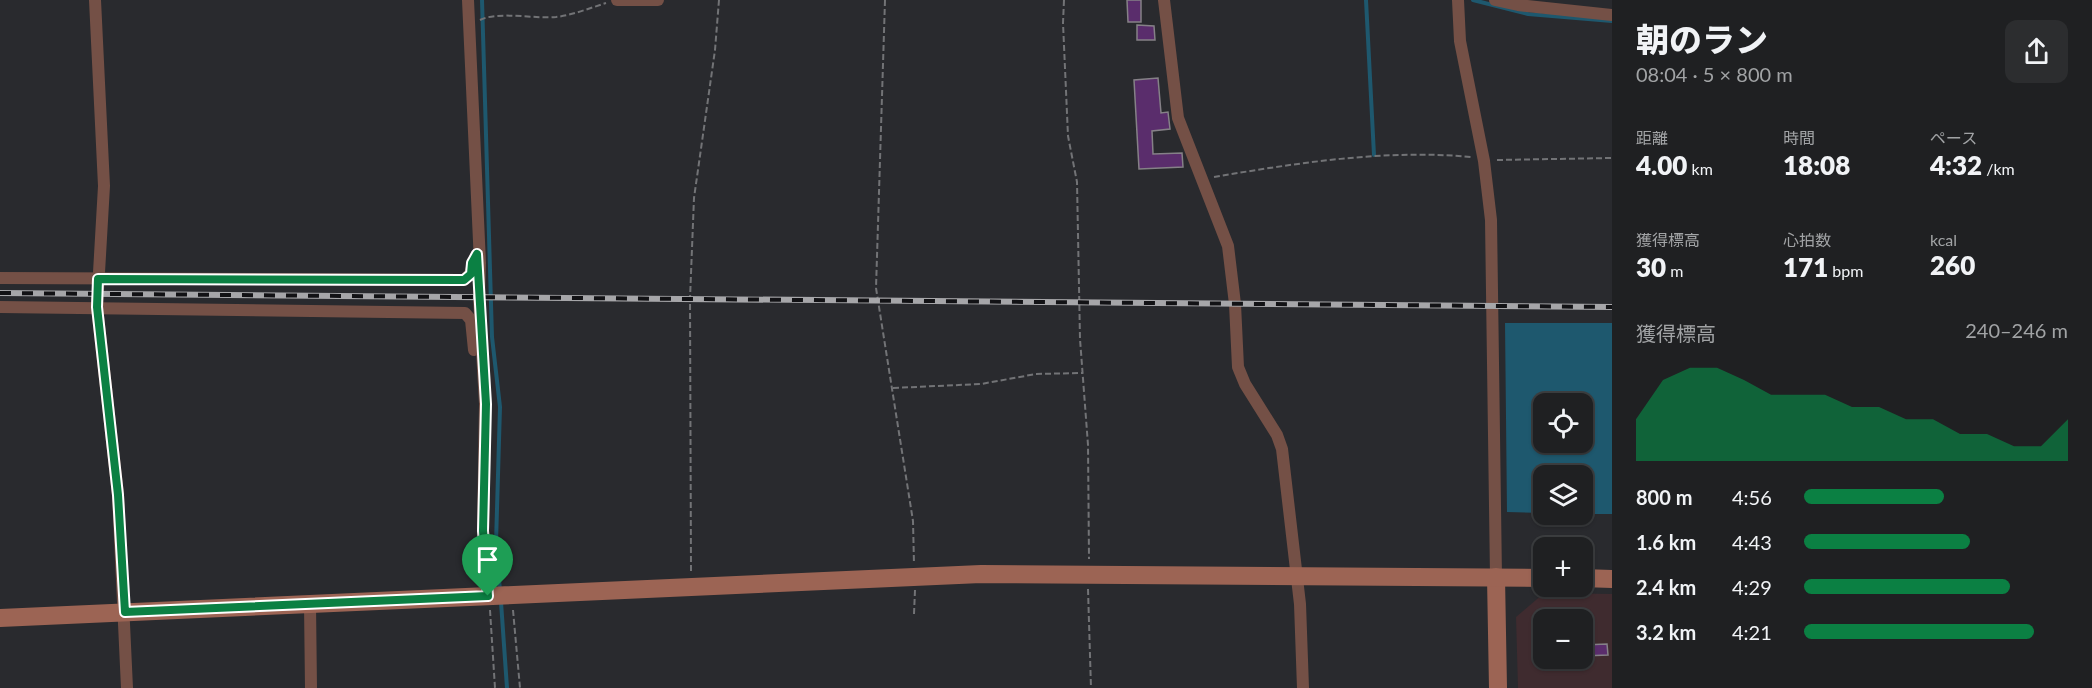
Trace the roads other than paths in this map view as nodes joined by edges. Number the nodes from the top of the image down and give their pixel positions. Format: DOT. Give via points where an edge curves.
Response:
graph roads {
  1 [pos="95,0"];
  2 [pos="468,0"];
  3 [pos="658,0"];
  4 [pos="1164,0"];
  5 [pos="1458,0"];
  6 [pos="1495,0"];
  7 [pos="613,1"];
  8 [pos="1612,15"];
  9 [pos="477,254"];
  10 [pos="0,279"];
  11 [pos="98,279"];
  12 [pos="0,307"];
  13 [pos="97,307"];
  14 [pos="484,380"];
  15 [pos="1298,576"];
  16 [pos="1496,577"];
  17 [pos="1533,578"];
  18 [pos="1593,578"];
  19 [pos="1612,579"];
  20 [pos="489,596"];
  21 [pos="310,604"];
  22 [pos="125,612"];
  23 [pos="0,618"];
  24 [pos="128,688"];
  25 [pos="311,688"];
  26 [pos="1303,688"];
  27 [pos="1498,688"];
  1 -- 11 [label="street" via="104,186"];
  2 -- 9 [label="street"];
  3 -- 7 [label="street"];
  4 -- 15 [label="street" via="1178,118 1228,246 1238,367 1278,435 1282,449"];
  5 -- 16 [label="street" via="1460,41 1484,161 1491,220"];
  6 -- 8 [label="street"];
  9 -- 11 [label="street" via="471,274 464,280"];
  9 -- 14 [label="street"];
  10 -- 11 [label="street"];
  11 -- 13 [label="street"];
  12 -- 13 [label="street"];
  13 -- 14 [label="street" via="465,313 471,320 474,353"];
  13 -- 22 [label="street" via="118,495"];
  14 -- 20 [label="street" via="483,531"];
  15 -- 16 [label="street"];
  15 -- 20 [label="street" via="915,576"];
  15 -- 26 [label="street"];
  16 -- 17 [label="street"];
  16 -- 27 [label="street"];
  18 -- 19 [label="street"];
  20 -- 21 [label="street"];
  21 -- 22 [label="street"];
  21 -- 25 [label="street"];
  22 -- 23 [label="street"];
  22 -- 24 [label="street"];
}
